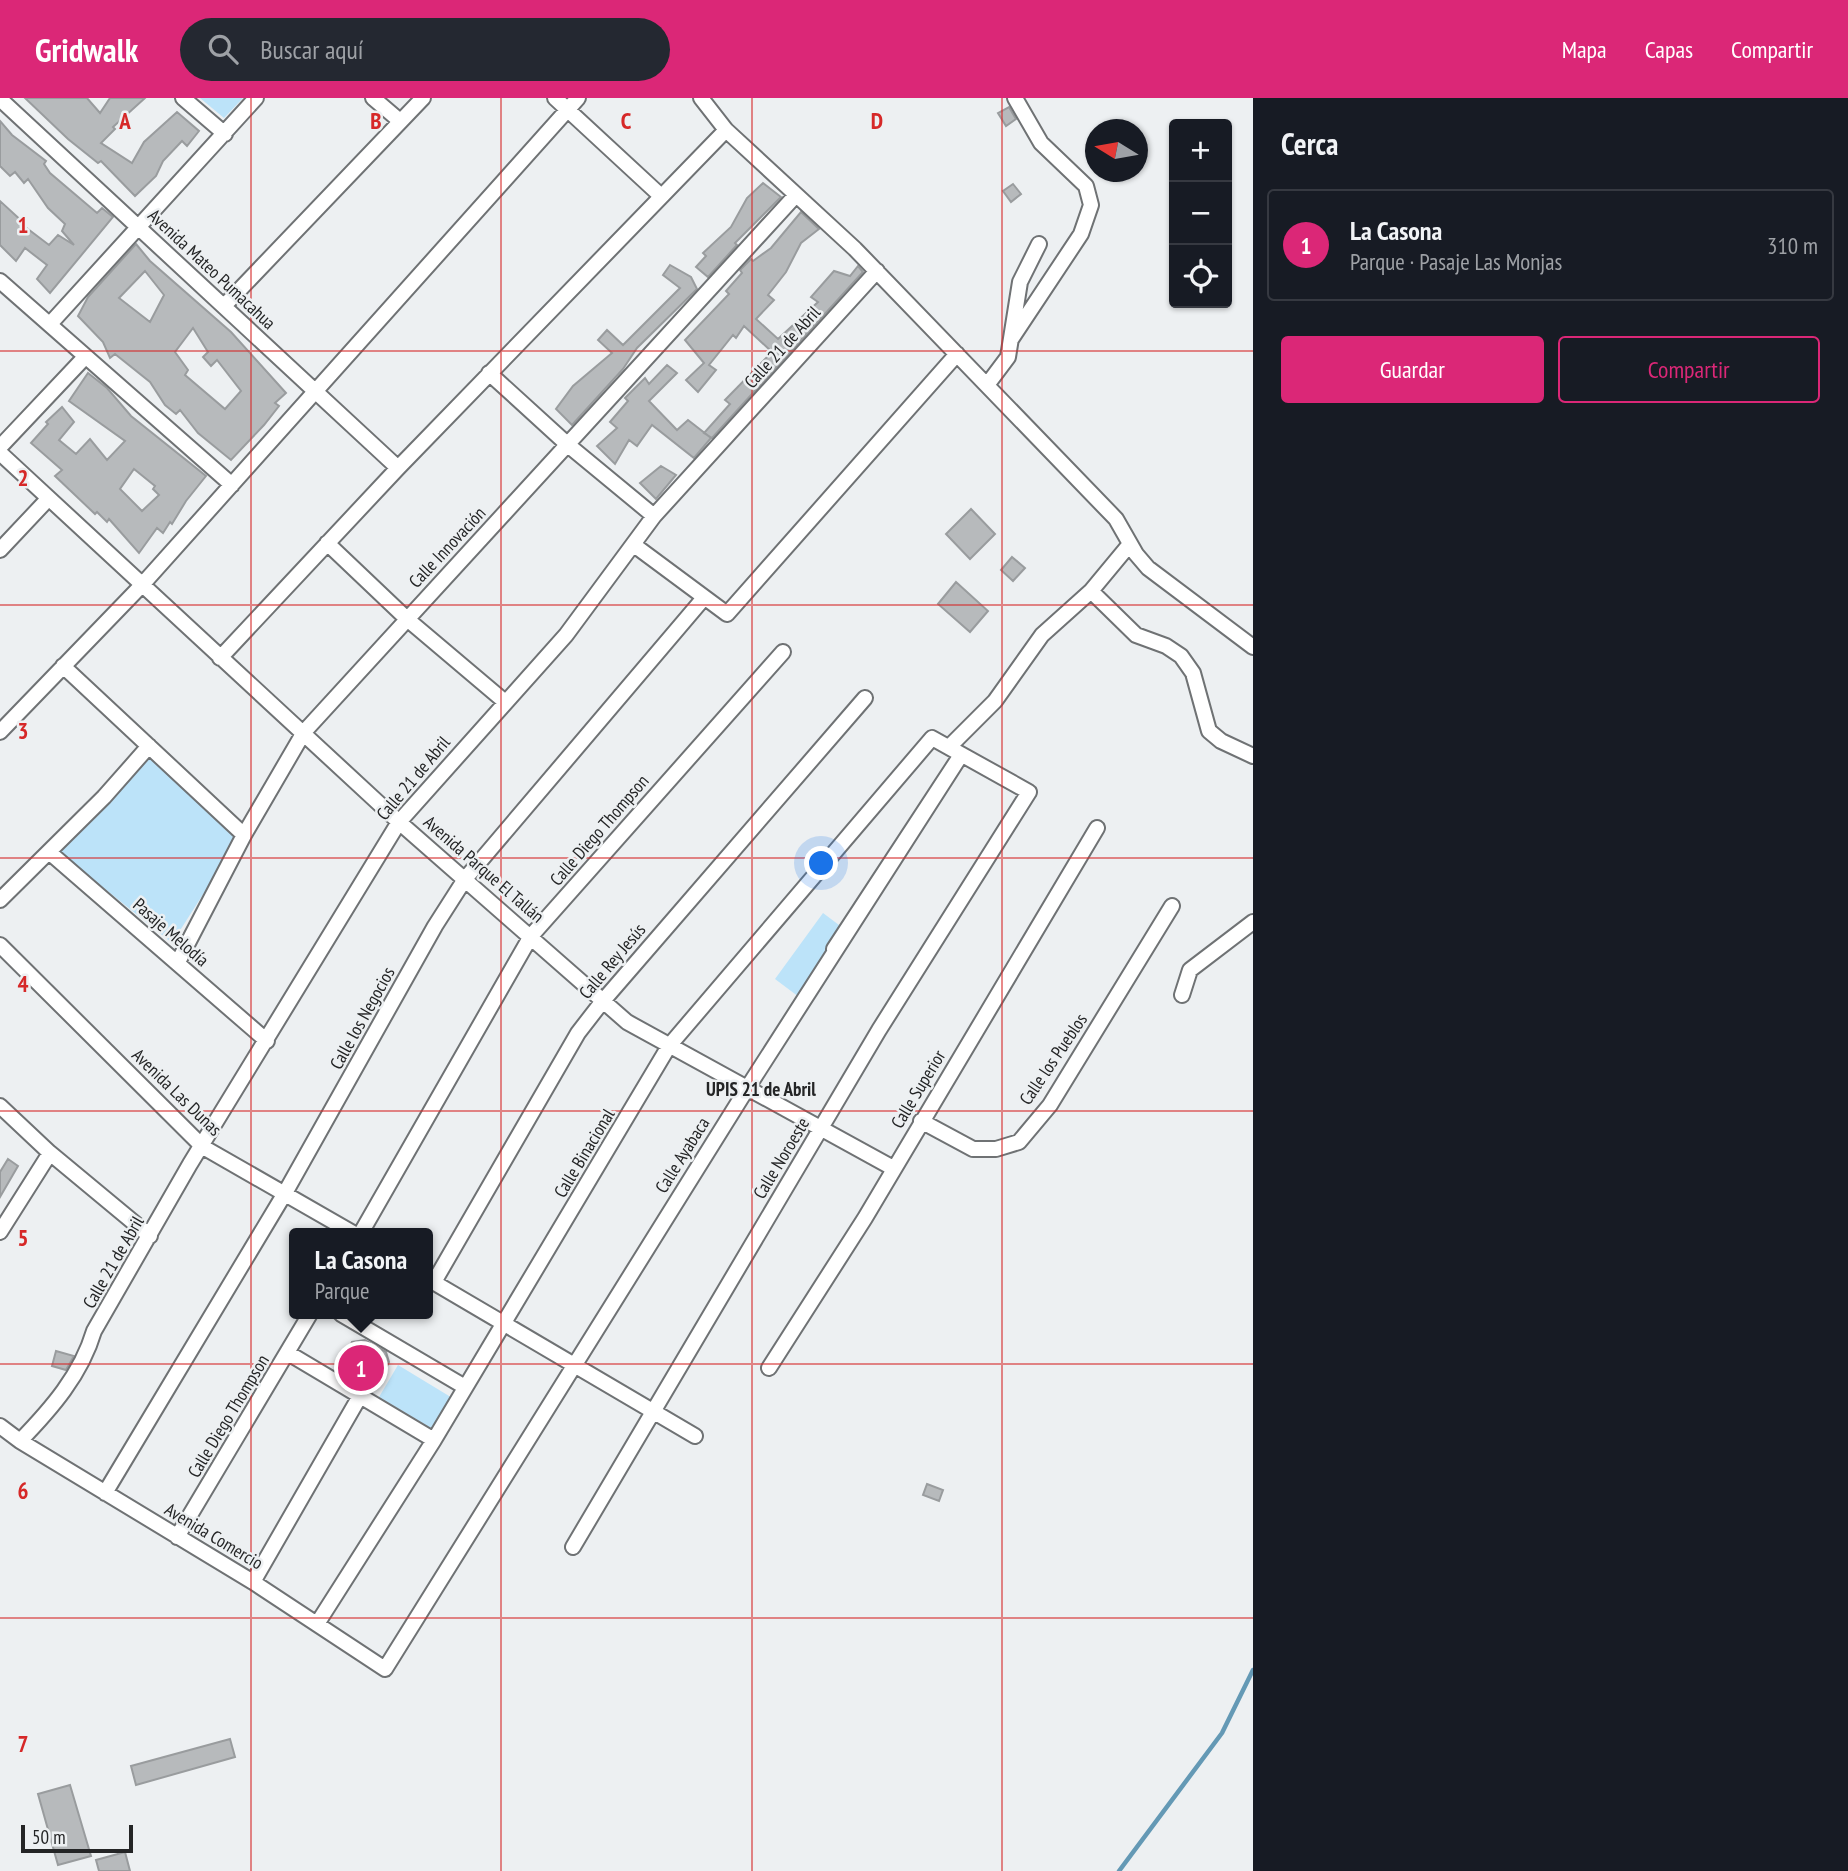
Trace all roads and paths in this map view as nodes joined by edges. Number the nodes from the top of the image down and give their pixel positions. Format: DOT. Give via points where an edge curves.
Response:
graph roads {
  1 [pos="183,98"];
  2 [pos="256,98"];
  3 [pos="373,98"];
  4 [pos="423,98"];
  5 [pos="555,98"];
  6 [pos="578,98"];
  7 [pos="701,98"];
  8 [pos="1015,98"];
  9 [pos="0,99"];
  10 [pos="567,110"];
  11 [pos="400,121"];
  12 [pos="726,130"];
  13 [pos="225,134"];
  14 [pos="796,195"];
  15 [pos="661,196"];
  16 [pos="138,226"];
  17 [pos="1039,244"];
  18 [pos="877,271"];
  19 [pos="0,281"];
  20 [pos="224,306"];
  21 [pos="50,324"];
  22 [pos="1012,338"];
  23 [pos="957,354"];
  24 [pos="85,357"];
  25 [pos="489,373"];
  26 [pos="987,385"];
  27 [pos="316,392"];
  28 [pos="568,445"];
  29 [pos="0,447"];
  30 [pos="0,453"];
  31 [pos="398,468"];
  32 [pos="232,485"];
  33 [pos="48,499"];
  34 [pos="654,516"];
  35 [pos="327,543"];
  36 [pos="1130,544"];
  37 [pos="634,545"];
  38 [pos="0,550"];
  39 [pos="141,586"];
  40 [pos="1091,592"];
  41 [pos="704,599"];
  42 [pos="407,619"];
  43 [pos="1253,647"];
  44 [pos="783,652"];
  45 [pos="220,658"];
  46 [pos="63,666"];
  47 [pos="865,698"];
  48 [pos="504,701"];
  49 [pos="0,732"];
  50 [pos="304,732"];
  51 [pos="149,746"];
  52 [pos="956,755"];
  53 [pos="1253,756"];
  54 [pos="399,822"];
  55 [pos="1097,828"];
  56 [pos="244,835"];
  57 [pos="49,852"];
  58 [pos="465,879"];
  59 [pos="0,900"];
  60 [pos="1172,906"];
  61 [pos="1253,922"];
  62 [pos="531,936"];
  63 [pos="0,945"];
  64 [pos="834,949"];
  65 [pos="178,962"];
  66 [pos="1182,995"];
  67 [pos="602,1002"];
  68 [pos="267,1041"];
  69 [pos="669,1046"];
  70 [pos="748,1087"];
  71 [pos="0,1106"];
  72 [pos="921,1121"];
  73 [pos="822,1128"];
  74 [pos="203,1147"];
  75 [pos="50,1153"];
  76 [pos="893,1168"];
  77 [pos="285,1193"];
  78 [pos="344,1228"];
  79 [pos="364,1228"];
  80 [pos="0,1231"];
  81 [pos="150,1236"];
  82 [pos="433,1277"];
  83 [pos="433,1281"];
  84 [pos="307,1319"];
  85 [pos="349,1319"];
  86 [pos="505,1325"];
  87 [pos="288,1353"];
  88 [pos="574,1366"];
  89 [pos="769,1368"];
  90 [pos="465,1387"];
  91 [pos="360,1396"];
  92 [pos="652,1411"];
  93 [pos="0,1426"];
  94 [pos="695,1436"];
  95 [pos="434,1440"];
  96 [pos="19,1441"];
  97 [pos="105,1493"];
  98 [pos="177,1537"];
  99 [pos="573,1547"];
  100 [pos="253,1582"];
  101 [pos="317,1624"];
  102 [pos="385,1669"];
  1 -- 13 [label="street"];
  2 -- 13 [label="street"];
  3 -- 11 [label="street"];
  4 -- 11 [label="street"];
  5 -- 10 [label="street"];
  6 -- 10 [label="street"];
  7 -- 12 [label="street"];
  8 -- 22 [label="street" via="1041,143 1086,186 1091,205 1081,234"];
  9 -- 16 [label="street, Avenida Mateo Pumacahua"];
  10 -- 15 [label="street"];
  10 -- 27 [label="street"];
  11 -- 20 [label="street"];
  12 -- 14 [label="street"];
  12 -- 15 [label="street"];
  13 -- 16 [label="street"];
  14 -- 18 [label="street"];
  14 -- 28 [label="street, Calle Innovación"];
  15 -- 25 [label="street"];
  16 -- 20 [label="street, Avenida Mateo Pumacahua"];
  16 -- 21 [label="street"];
  17 -- 22 [label="street" via="1020,282"];
  18 -- 23 [label="street"];
  18 -- 34 [label="street, Calle 21 de Abril"];
  19 -- 21 [label="street"];
  20 -- 27 [label="street, Avenida Mateo Pumacahua"];
  21 -- 24 [label="street"];
  22 -- 26 [label="street" via="1008,357"];
  23 -- 26 [label="street"];
  23 -- 41 [label="street" via="727,614"];
  24 -- 29 [label="street"];
  24 -- 32 [label="street"];
  25 -- 28 [label="street"];
  25 -- 31 [label="street"];
  26 -- 36 [label="street" via="1116,519"];
  27 -- 31 [label="street, Avenida Mateo Pumacahua"];
  27 -- 32 [label="street"];
  28 -- 34 [label="street"];
  28 -- 42 [label="street, Calle Innovación"];
  30 -- 33 [label="street, Avenida Parque El Tallán"];
  31 -- 35 [label="street"];
  32 -- 39 [label="street"];
  33 -- 38 [label="street"];
  33 -- 39 [label="street, Avenida Parque El Tallán"];
  34 -- 37 [label="street, Calle 21 de Abril"];
  35 -- 42 [label="street"];
  35 -- 45 [label="street"];
  36 -- 40 [label="street"];
  36 -- 43 [label="street" via="1148,568"];
  37 -- 41 [label="street"];
  37 -- 48 [label="street, Calle 21 de Abril" via="566,635"];
  39 -- 45 [label="street, Avenida Parque El Tallán"];
  39 -- 46 [label="street"];
  40 -- 52 [label="street" via="1042,635"];
  40 -- 53 [label="street" via="1136,635 1181,656 1193,673 1209,731"];
  41 -- 58 [label="street, Calle los Negocios"];
  42 -- 48 [label="street"];
  42 -- 50 [label="street, Calle Innovación"];
  44 -- 62 [label="street, Calle Diego Thompson"];
  45 -- 50 [label="street, Avenida Parque El Tallán"];
  46 -- 49 [label="street"];
  46 -- 51 [label="street"];
  47 -- 67 [label="street, Calle Rey Jesús"];
  48 -- 54 [label="street, Calle 21 de Abril"];
  50 -- 54 [label="street, Avenida Parque El Tallán"];
  50 -- 56 [label="street, Calle Innovación"];
  51 -- 56 [label="street"];
  51 -- 57 [label="street"];
  52 -- 64 [label="street"];
  52 -- 69 [label="street, Calle Binacional" via="932,738"];
  52 -- 70 [label="street, Calle Ayabaca"];
  52 -- 73 [label="street, Calle Noroeste" via="1029,792"];
  54 -- 58 [label="street, Avenida Parque El Tallán"];
  54 -- 68 [label="street, Calle 21 de Abril"];
  55 -- 72 [label="street, Calle Superior"];
  56 -- 65 [label="street, Calle Innovación"];
  57 -- 59 [label="street"];
  57 -- 65 [label="street, Pasaje Melodía"];
  58 -- 62 [label="street, Avenida Parque El Tallán"];
  58 -- 77 [label="street, Calle los Negocios"];
  60 -- 72 [label="street, Calle los Pueblos" via="1050,1105 1020,1142 973,1149"];
  61 -- 66 [label="street" via="1190,970"];
  62 -- 67 [label="street, Avenida Parque El Tallán"];
  62 -- 79 [label="street, Calle Diego Thompson"];
  63 -- 74 [label="street, Avenida Las Dunas"];
  65 -- 68 [label="street, Pasaje Melodía"];
  67 -- 69 [label="street, Avenida Parque El Tallán"];
  67 -- 82 [label="street, Calle Rey Jesús" via="578,1033"];
  68 -- 74 [label="street, Calle 21 de Abril"];
  69 -- 70 [label="street, Avenida Parque El Tallán"];
  69 -- 86 [label="street, Calle Binacional"];
  70 -- 73 [label="street, Avenida Parque El Tallán"];
  70 -- 88 [label="street, Calle Ayabaca"];
  71 -- 75 [label="street"];
  72 -- 76 [label="street, Calle Superior"];
  73 -- 76 [label="street, Avenida Parque El Tallán"];
  73 -- 92 [label="street, Calle Noroeste"];
  74 -- 77 [label="street, Avenida Las Dunas"];
  74 -- 81 [label="street, Calle 21 de Abril"];
  75 -- 80 [label="street"];
  75 -- 81 [label="street"];
  76 -- 89 [label="street, Calle Superior"];
  77 -- 78 [label="street, Avenida Las Dunas"];
  77 -- 97 [label="street, Calle los Negocios"];
  81 -- 96 [label="street, Calle 21 de Abril" via="94,1331 86,1358"];
  83 -- 86 [label="street"];
  84 -- 87 [label="street, Calle Diego Thompson"];
  85 -- 90 [label="street"];
  86 -- 88 [label="street"];
  86 -- 90 [label="street, Calle Binacional"];
  87 -- 91 [label="street"];
  87 -- 98 [label="street, Calle Diego Thompson"];
  88 -- 92 [label="street"];
  88 -- 102 [label="street, Calle Ayabaca"];
  90 -- 95 [label="street, Calle Binacional"];
  91 -- 95 [label="street"];
  91 -- 100 [label="street"];
  92 -- 94 [label="street"];
  92 -- 99 [label="street, Calle Noroeste"];
  93 -- 96 [label="street, Avenida Comercio"];
  95 -- 101 [label="street, Calle Binacional"];
  96 -- 97 [label="street, Avenida Comercio"];
  97 -- 98 [label="street, Avenida Comercio"];
  98 -- 100 [label="street, Avenida Comercio"];
  100 -- 101 [label="street, Avenida Comercio"];
  101 -- 102 [label="street, Avenida Comercio"];
}
